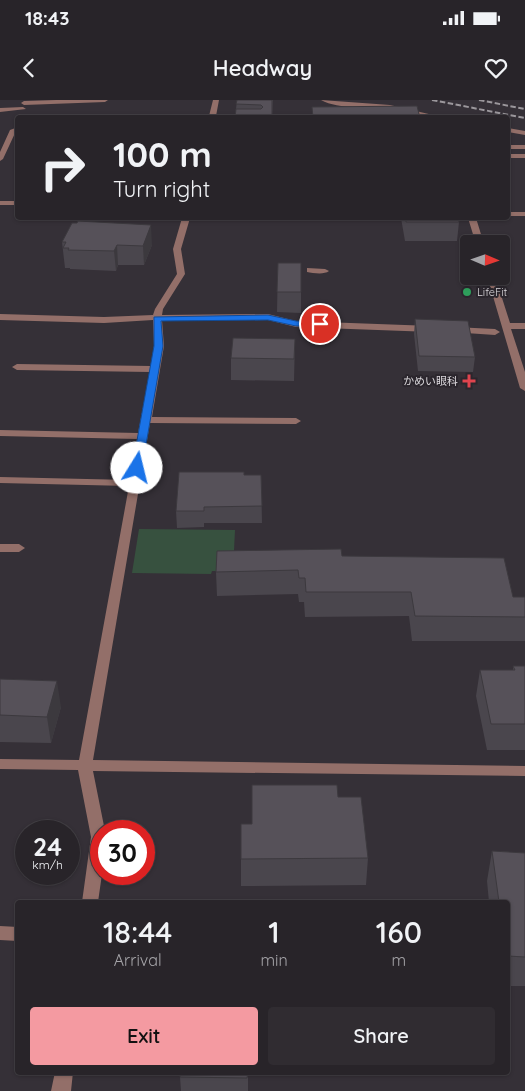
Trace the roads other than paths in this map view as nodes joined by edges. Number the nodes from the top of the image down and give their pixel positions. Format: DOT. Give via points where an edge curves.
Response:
graph roads {
  1 [pos="105,100"];
  2 [pos="212,100"];
  3 [pos="216,100"];
  4 [pos="324,100"];
  5 [pos="25,104"];
  6 [pos="0,110"];
  7 [pos="212,115"];
  8 [pos="426,115"];
  9 [pos="12,130"];
  10 [pos="510,130"];
  11 [pos="525,133"];
  12 [pos="510,147"];
  13 [pos="525,147"];
  14 [pos="510,156"];
  15 [pos="525,156"];
  16 [pos="0,159"];
  17 [pos="0,203"];
  18 [pos="15,203"];
  19 [pos="510,214"];
  20 [pos="525,214"];
  21 [pos="185,220"];
  22 [pos="473,220"];
  23 [pos="477,235"];
  24 [pos="310,270"];
  25 [pos="325,270"];
  26 [pos="494,285"];
  27 [pos="0,317"];
  28 [pos="156,318"];
  29 [pos="506,326"];
  30 [pos="525,326"];
  31 [pos="495,332"];
  32 [pos="17,367"];
  33 [pos="154,369"];
  34 [pos="525,388"];
  35 [pos="145,420"];
  36 [pos="296,421"];
  37 [pos="0,433"];
  38 [pos="142,436"];
  39 [pos="0,480"];
  40 [pos="134,483"];
  41 [pos="0,548"];
  42 [pos="19,548"];
  43 [pos="0,764"];
  44 [pos="85,765"];
  45 [pos="525,771"];
  46 [pos="90,900"];
  47 [pos="0,934"];
  48 [pos="15,934"];
  49 [pos="64,1075"];
  50 [pos="61,1091"];
  1 -- 5 [label="street"];
  2 -- 3 [label="street"];
  3 -- 7 [label="street"];
  4 -- 8 [label="street" via="390,107"];
  5 -- 6 [label="street"];
  9 -- 16 [label="street"];
  10 -- 11 [label="street"];
  12 -- 13 [label="street"];
  14 -- 15 [label="street"];
  17 -- 18 [label="street"];
  19 -- 20 [label="street"];
  21 -- 28 [label="street" via="177,249 181,274 158,308"];
  22 -- 23 [label="street"];
  24 -- 25 [label="street"];
  26 -- 29 [label="street"];
  27 -- 28 [label="street"];
  28 -- 31 [label="street" via="268,317 296,324"];
  28 -- 33 [label="street" via="159,346"];
  29 -- 30 [label="street"];
  29 -- 34 [label="street"];
  32 -- 33 [label="street"];
  33 -- 35 [label="street"];
  35 -- 36 [label="street"];
  35 -- 38 [label="street"];
  37 -- 38 [label="street"];
  38 -- 40 [label="street"];
  39 -- 40 [label="street"];
  40 -- 44 [label="street"];
  41 -- 42 [label="street"];
  43 -- 44 [label="street"];
  44 -- 45 [label="street"];
  44 -- 46 [label="street" via="99,837"];
  47 -- 48 [label="street"];
  49 -- 50 [label="street"];
}
